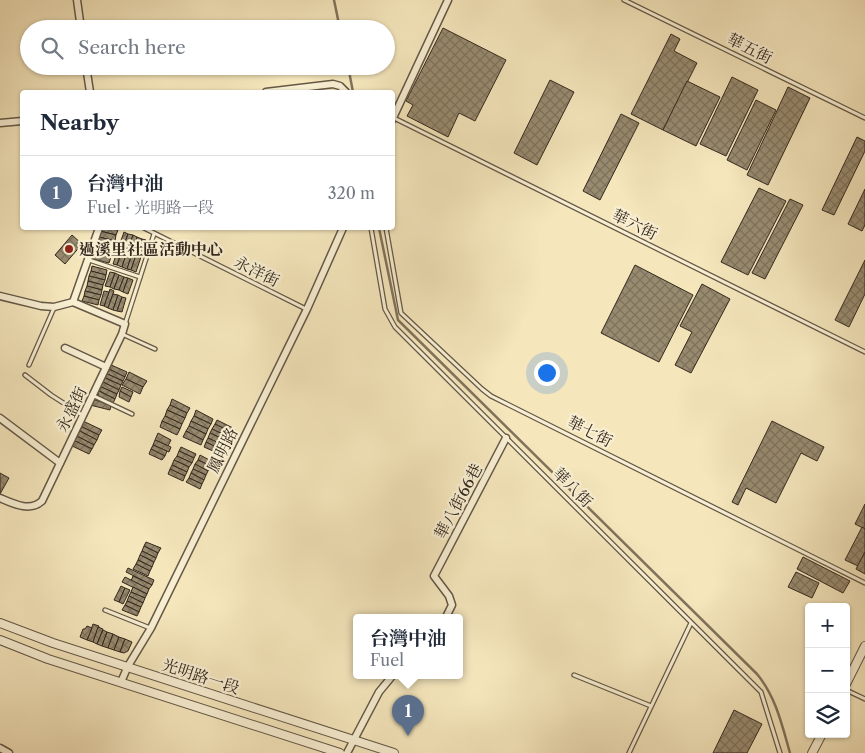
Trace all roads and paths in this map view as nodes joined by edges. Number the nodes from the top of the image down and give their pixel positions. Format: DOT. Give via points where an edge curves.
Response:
graph roads {
  1 [pos="77,0"];
  2 [pos="448,0"];
  3 [pos="624,0"];
  4 [pos="80,20"];
  5 [pos="87,75"];
  6 [pos="90,90"];
  7 [pos="283,90"];
  8 [pos="344,90"];
  9 [pos="395,115"];
  10 [pos="865,118"];
  11 [pos="395,120"];
  12 [pos="20,121"];
  13 [pos="0,123"];
  14 [pos="97,230"];
  15 [pos="147,230"];
  16 [pos="342,230"];
  17 [pos="371,230"];
  18 [pos="386,230"];
  19 [pos="154,234"];
  20 [pos="88,259"];
  21 [pos="140,277"];
  22 [pos="0,296"];
  23 [pos="73,302"];
  24 [pos="54,307"];
  25 [pos="307,309"];
  26 [pos="125,324"];
  27 [pos="122,334"];
  28 [pos="65,348"];
  29 [pos="155,349"];
  30 [pos="865,352"];
  31 [pos="29,365"];
  32 [pos="106,367"];
  33 [pos="25,375"];
  34 [pos="93,395"];
  35 [pos="132,414"];
  36 [pos="82,416"];
  37 [pos="0,418"];
  38 [pos="506,438"];
  39 [pos="60,463"];
  40 [pos="0,498"];
  41 [pos="865,583"];
  42 [pos="105,610"];
  43 [pos="448,614"];
  44 [pos="0,623"];
  45 [pos="691,623"];
  46 [pos="151,628"];
  47 [pos="0,640"];
  48 [pos="865,646"];
  49 [pos="128,666"];
  50 [pos="574,675"];
  51 [pos="850,676"];
  52 [pos="390,679"];
  53 [pos="121,682"];
  54 [pos="850,692"];
  55 [pos="865,699"];
  56 [pos="652,706"];
  57 [pos="820,738"];
  58 [pos="354,740"];
  59 [pos="0,748"];
  60 [pos="9,753"];
  61 [pos="340,753"];
  62 [pos="346,753"];
  63 [pos="394,753"];
  64 [pos="629,753"];
  65 [pos="780,753"];
  66 [pos="812,753"];
  1 -- 4 [label="street"];
  2 -- 9 [label="street"];
  3 -- 10 [label="lane, 華五街"];
  5 -- 6 [label="street"];
  7 -- 8 [label="street" via="333,84"];
  11 -- 30 [label="lane, 華六街"];
  12 -- 13 [label="street"];
  14 -- 20 [label="street"];
  15 -- 19 [label="lane, 永洋街"];
  16 -- 25 [label="street, 鳳明路"];
  17 -- 38 [label="lane, 華八街" via="385,310 390,320"];
  18 -- 41 [label="lane, 華七街" via="401,313 491,396"];
  19 -- 21 [label="lane"];
  19 -- 25 [label="lane, 永洋街"];
  20 -- 21 [label="lane"];
  20 -- 23 [label="street"];
  21 -- 26 [label="lane"];
  22 -- 24 [label="street"];
  23 -- 24 [label="street"];
  23 -- 26 [label="street"];
  24 -- 31 [label="lane"];
  25 -- 46 [label="street, 鳳明路"];
  26 -- 27 [label="street, 永盛街"];
  27 -- 29 [label="lane"];
  27 -- 32 [label="street, 永盛街"];
  28 -- 32 [label="street"];
  32 -- 34 [label="street, 永盛街"];
  33 -- 36 [label="lane"];
  34 -- 35 [label="lane"];
  34 -- 36 [label="street, 永盛街"];
  36 -- 39 [label="street, 永盛街"];
  37 -- 39 [label="street"];
  38 -- 43 [label="street, 華八街66巷" via="434,576 449,596 452,605"];
  38 -- 45 [label="lane, 華八街"];
  39 -- 40 [label="street, 永盛街" via="42,501 36,506"];
  42 -- 46 [label="lane"];
  44 -- 49 [label="street, 光明路一段"];
  45 -- 56 [label="lane"];
  45 -- 65 [label="lane, 華八街" via="760,692"];
  46 -- 49 [label="street, 鳳明路"];
  47 -- 53 [label="street, 光明路一段"];
  48 -- 51 [label="street"];
  49 -- 53 [label="street, 鳳明路"];
  49 -- 58 [label="street, 光明路一段"];
  50 -- 56 [label="lane"];
  52 -- 58 [label="street" via="379,692"];
  53 -- 61 [label="street, 光明路一段"];
  54 -- 55 [label="lane"];
  56 -- 64 [label="lane"];
  57 -- 66 [label="street"];
  58 -- 62 [label="street"];
  58 -- 63 [label="street, 光明路一段"];
  59 -- 60 [label="street"];
}
